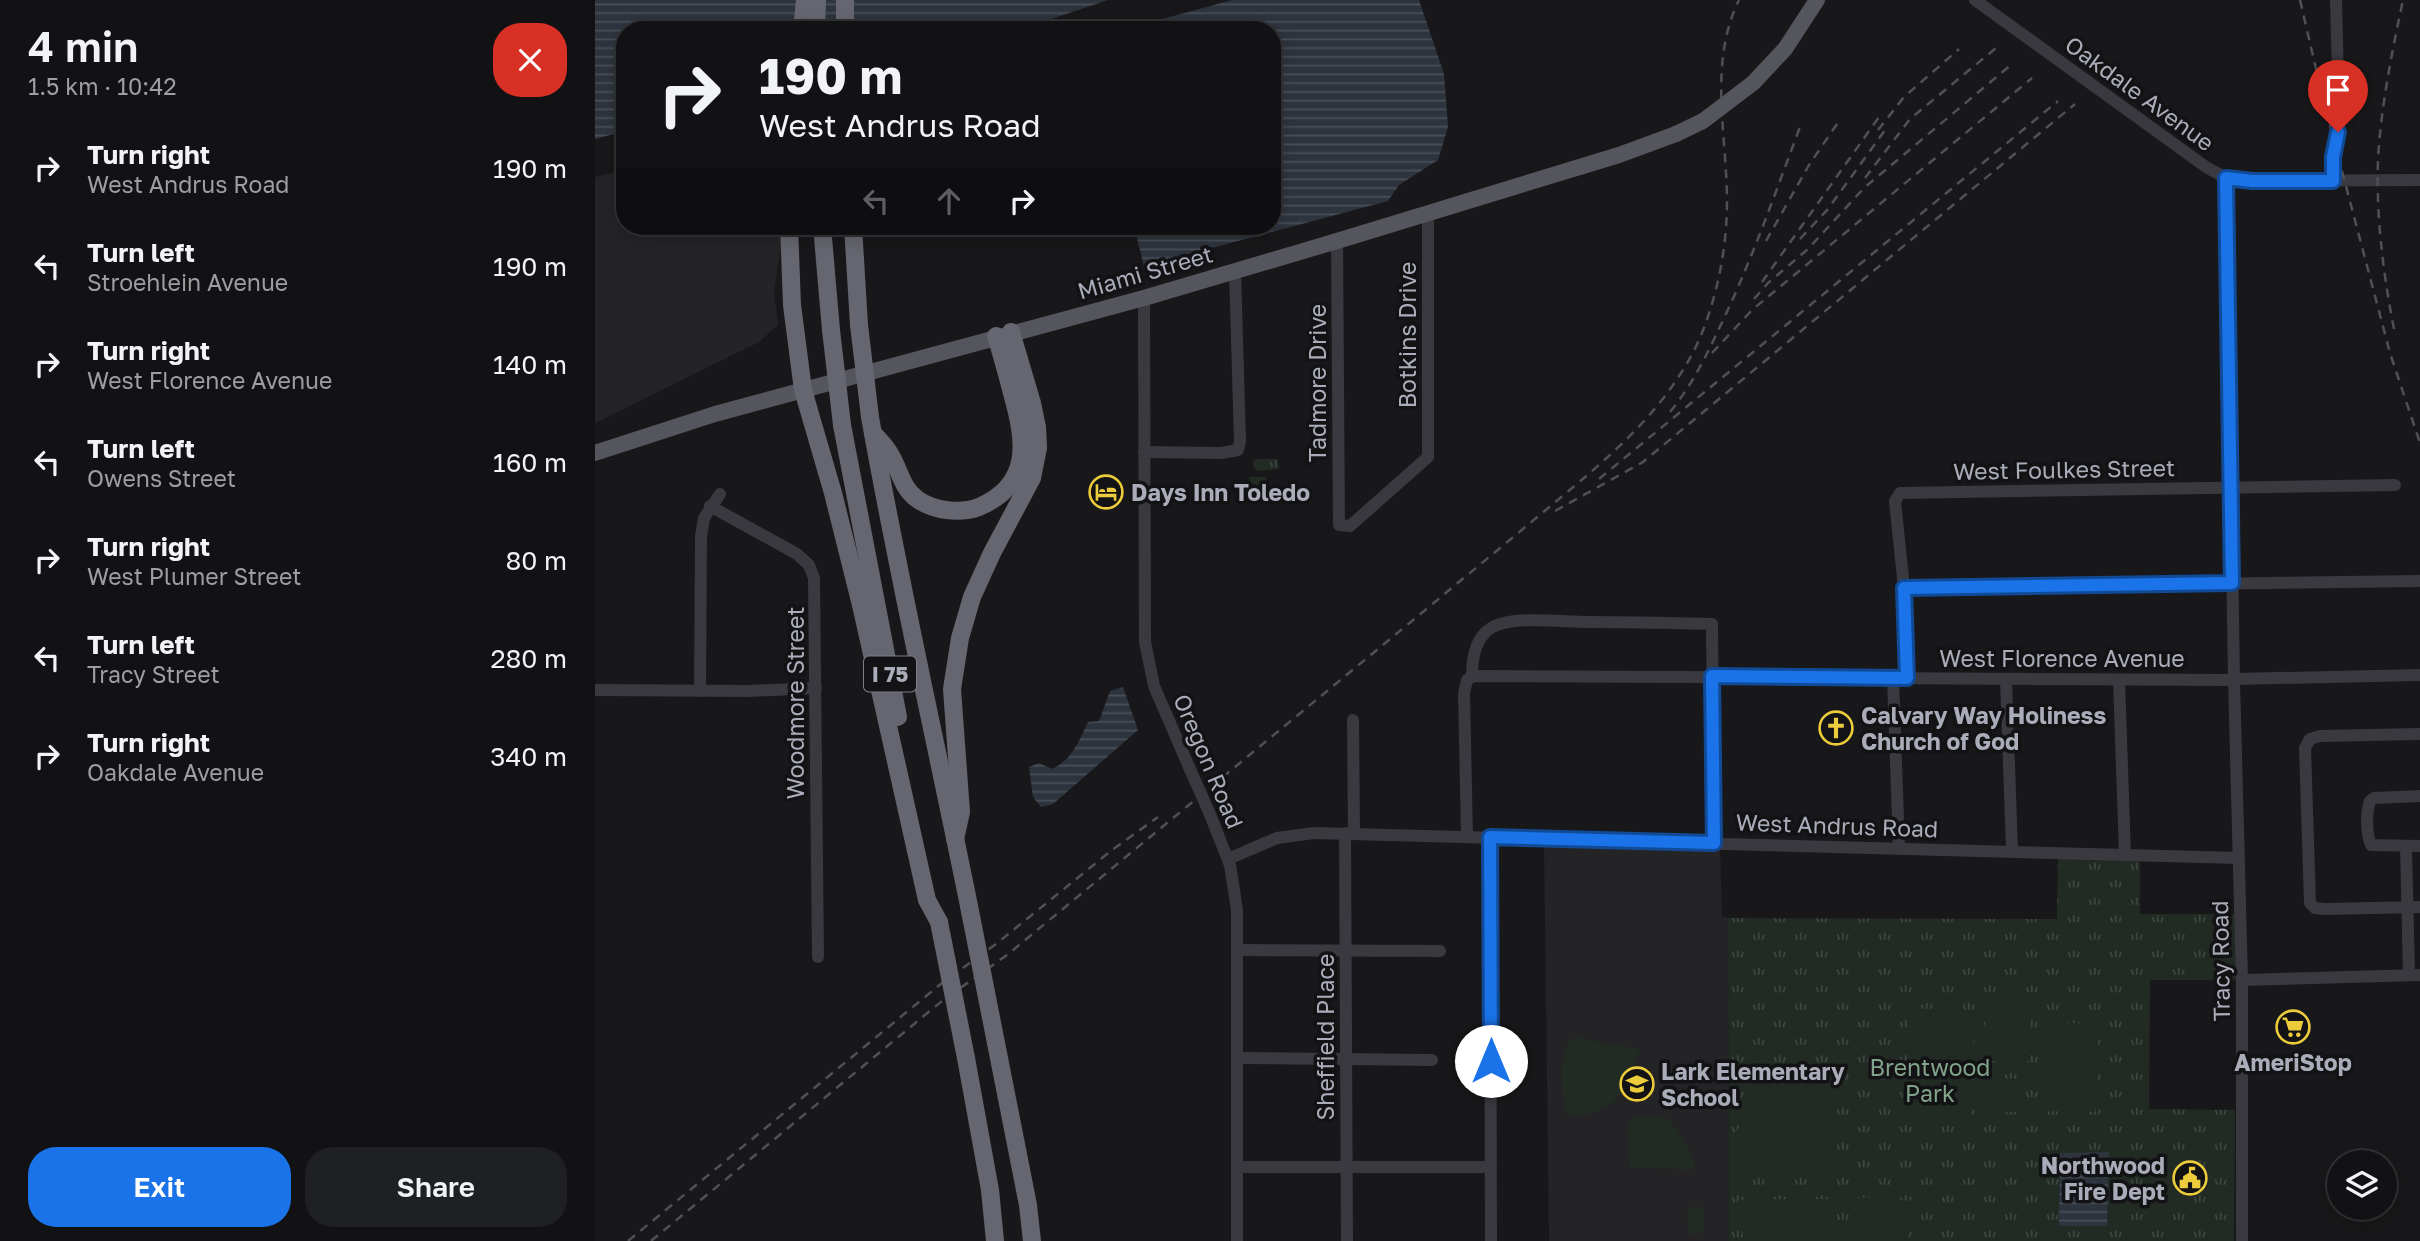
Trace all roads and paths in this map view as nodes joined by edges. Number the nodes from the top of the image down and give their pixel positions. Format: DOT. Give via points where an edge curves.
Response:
graph roads {
  1 [pos="805,0"];
  2 [pos="817,0"];
  3 [pos="845,0"];
  4 [pos="1817,0"];
  5 [pos="1975,0"];
  6 [pos="2336,0"];
  7 [pos="803,21"];
  8 [pos="816,21"];
  9 [pos="845,21"];
  10 [pos="2226,178"];
  11 [pos="2420,180"];
  12 [pos="2333,181"];
  13 [pos="1428,214"];
  14 [pos="789,235"];
  15 [pos="822,235"];
  16 [pos="854,235"];
  17 [pos="1337,241"];
  18 [pos="1235,271"];
  19 [pos="1143,298"];
  20 [pos="1004,334"];
  21 [pos="803,390"];
  22 [pos="872,425"];
  23 [pos="1144,452"];
  24 [pos="595,453"];
  25 [pos="2395,485"];
  26 [pos="2231,487"];
  27 [pos="720,494"];
  28 [pos="710,506"];
  29 [pos="1339,525"];
  30 [pos="2420,581"];
  31 [pos="2232,583"];
  32 [pos="1904,588"];
  33 [pos="2420,675"];
  34 [pos="1712,676"];
  35 [pos="1471,677"];
  36 [pos="1893,678"];
  37 [pos="1907,678"];
  38 [pos="2006,679"];
  39 [pos="2234,679"];
  40 [pos="2119,680"];
  41 [pos="816,688"];
  42 [pos="595,690"];
  43 [pos="700,691"];
  44 [pos="1353,720"];
  45 [pos="2420,734"];
  46 [pos="2420,796"];
  47 [pos="1349,834"];
  48 [pos="1467,836"];
  49 [pos="1490,837"];
  50 [pos="955,839"];
  51 [pos="1714,843"];
  52 [pos="2406,846"];
  53 [pos="2420,846"];
  54 [pos="1899,848"];
  55 [pos="2012,851"];
  56 [pos="2125,855"];
  57 [pos="2239,858"];
  58 [pos="1228,859"];
  59 [pos="2414,908"];
  60 [pos="939,922"];
  61 [pos="1238,950"];
  62 [pos="1346,951"];
  63 [pos="1440,951"];
  64 [pos="817,957"];
  65 [pos="2415,975"];
  66 [pos="2242,980"];
  67 [pos="1238,1058"];
  68 [pos="1346,1058"];
  69 [pos="1432,1060"];
  70 [pos="1237,1167"];
  71 [pos="1346,1167"];
  72 [pos="1491,1167"];
  73 [pos="995,1241"];
  74 [pos="1031,1241"];
  75 [pos="1237,1241"];
  76 [pos="1346,1241"];
  77 [pos="1492,1241"];
  78 [pos="2242,1241"];
  1 -- 7 [label="highway"];
  2 -- 8 [label="highway"];
  3 -- 9 [label="highway"];
  4 -- 13 [label="main road, Miami Street, bridge" via="1785,49 1753,83 1703,121 1619,155"];
  5 -- 10 [label="street, Oakdale Avenue"];
  6 -- 12 [label="street" via="2340,119"];
  10 -- 12 [label="street, Oakdale Avenue"];
  10 -- 26 [label="street, Tracy Road"];
  11 -- 12 [label="street, Oakdale Avenue"];
  13 -- 17 [label="main road, Miami Street"];
  13 -- 29 [label="street, Botkins Drive" via="1428,457 1359,520 1350,526"];
  14 -- 21 [label="highway"];
  15 -- 60 [label="highway, I 75 / I 75, bridge" via="842,425"];
  16 -- 22 [label="highway, I 75, bridge"];
  17 -- 18 [label="main road, Miami Street"];
  17 -- 29 [label="street, Tadmore Drive"];
  18 -- 19 [label="main road, Miami Street"];
  18 -- 23 [label="street" via="1238,450"];
  19 -- 20 [label="main road, Miami Street"];
  19 -- 23 [label="street, Oregon Road"];
  20 -- 21 [label="main road, Miami Street"];
  20 -- 22 [label="highway" via="1023,443 1019,470 993,500 960,511 940,510 918,499 902,482"];
  20 -- 50 [label="highway" via="1032,403 1038,448 1032,478 972,597 960,638 952,689 961,813"];
  21 -- 24 [label="main road, Miami Street"];
  21 -- 60 [label="highway" via="861,605 927,900"];
  22 -- 50 [label="highway, I 75"];
  23 -- 58 [label="street, Oregon Road, bridge" via="1146,651 1154,685"];
  25 -- 26 [label="street, West Foulkes Street"];
  26 -- 31 [label="street, Tracy Road"];
  26 -- 32 [label="street, West Foulkes Street" via="1897,495"];
  27 -- 28 [label="street"];
  28 -- 41 [label="street, Woodmore Street" via="809,565 815,586"];
  28 -- 43 [label="street" via="701,536"];
  30 -- 31 [label="street"];
  31 -- 32 [label="street"];
  31 -- 39 [label="street, Tracy Road"];
  32 -- 37 [label="street"];
  33 -- 39 [label="street, West Florence Avenue"];
  34 -- 35 [label="street, West Florence Avenue"];
  34 -- 35 [label="street" via="1711,624 1538,621 1488,629 1472,661"];
  34 -- 36 [label="street, West Florence Avenue"];
  34 -- 51 [label="street"];
  35 -- 48 [label="street" via="1464,693"];
  36 -- 37 [label="street, West Florence Avenue"];
  36 -- 54 [label="street"];
  37 -- 38 [label="street, West Florence Avenue"];
  38 -- 40 [label="street, West Florence Avenue"];
  38 -- 55 [label="street"];
  39 -- 40 [label="street, West Florence Avenue"];
  39 -- 57 [label="street, Tracy Road"];
  40 -- 56 [label="street"];
  41 -- 43 [label="street"];
  41 -- 64 [label="street, Woodmore Street"];
  42 -- 43 [label="street"];
  44 -- 47 [label="street, Sheffield Place"];
  45 -- 59 [label="street" via="2320,736 2310,739 2305,748 2310,903 2325,909"];
  46 -- 52 [label="street" via="2379,797 2368,806 2371,845"];
  47 -- 48 [label="street, West Andrus Road"];
  47 -- 58 [label="street, West Andrus Road" via="1286,836"];
  47 -- 62 [label="street, Sheffield Place"];
  48 -- 49 [label="street, West Andrus Road"];
  49 -- 51 [label="street, West Andrus Road"];
  49 -- 72 [label="street"];
  50 -- 74 [label="highway, I 75, bridge" via="1028,1205"];
  51 -- 54 [label="street, West Andrus Road"];
  52 -- 53 [label="street"];
  52 -- 59 [label="street"];
  54 -- 55 [label="street, West Andrus Road"];
  55 -- 56 [label="street, West Andrus Road"];
  56 -- 57 [label="street, West Andrus Road"];
  57 -- 66 [label="street, Tracy Road"];
  58 -- 61 [label="street, Oregon Road" via="1236,892"];
  59 -- 65 [label="street"];
  60 -- 73 [label="highway, I 75 / I 75, bridge" via="990,1190"];
  61 -- 62 [label="street"];
  61 -- 67 [label="street, Oregon Road"];
  62 -- 63 [label="street"];
  62 -- 68 [label="street, Sheffield Place"];
  65 -- 66 [label="street"];
  66 -- 78 [label="street, Tracy Road"];
  67 -- 68 [label="street"];
  67 -- 70 [label="street, Oregon Road"];
  68 -- 69 [label="street"];
  68 -- 71 [label="street, Sheffield Place"];
  70 -- 71 [label="street"];
  70 -- 75 [label="street, Oregon Road"];
  71 -- 72 [label="street"];
  71 -- 76 [label="street, Sheffield Place"];
  72 -- 77 [label="street"];
}
